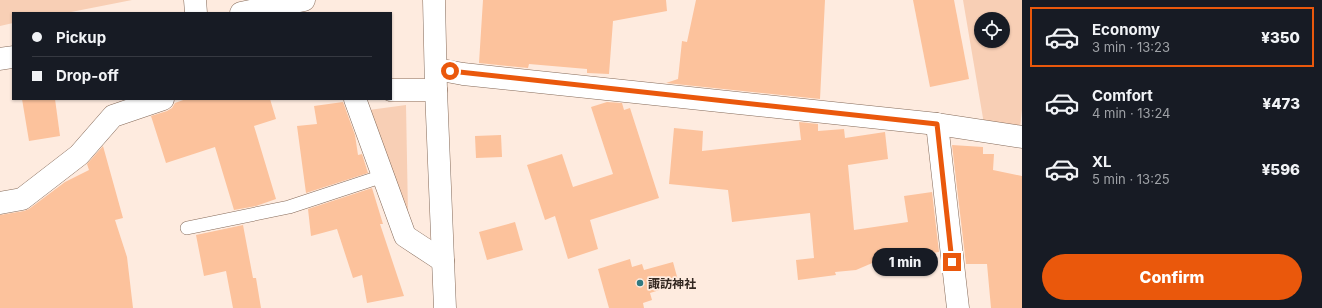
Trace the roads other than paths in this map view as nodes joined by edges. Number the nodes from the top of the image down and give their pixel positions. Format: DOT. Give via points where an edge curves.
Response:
graph roads {
  1 [pos="195,0"];
  2 [pos="304,0"];
  3 [pos="434,0"];
  4 [pos="252,8"];
  5 [pos="196,12"];
  6 [pos="12,57"];
  7 [pos="0,59"];
  8 [pos="436,79"];
  9 [pos="392,90"];
  10 [pos="160,100"];
  11 [pos="355,100"];
  12 [pos="937,124"];
  13 [pos="1022,138"];
  14 [pos="383,176"];
  15 [pos="0,203"];
  16 [pos="187,228"];
  17 [pos="443,261"];
  18 [pos="445,308"];
  19 [pos="958,308"];
  1 -- 5 [label="street"];
  2 -- 4 [label="street"];
  3 -- 8 [label="street"];
  6 -- 7 [label="street"];
  8 -- 9 [label="street"];
  8 -- 12 [label="street" via="464,74"];
  8 -- 17 [label="street"];
  10 -- 15 [label="street" via="113,116 79,154 22,199"];
  11 -- 14 [label="street"];
  12 -- 13 [label="street"];
  12 -- 19 [label="street"];
  14 -- 16 [label="lane" via="289,207"];
  14 -- 17 [label="street" via="405,236"];
  17 -- 18 [label="street"];
}
